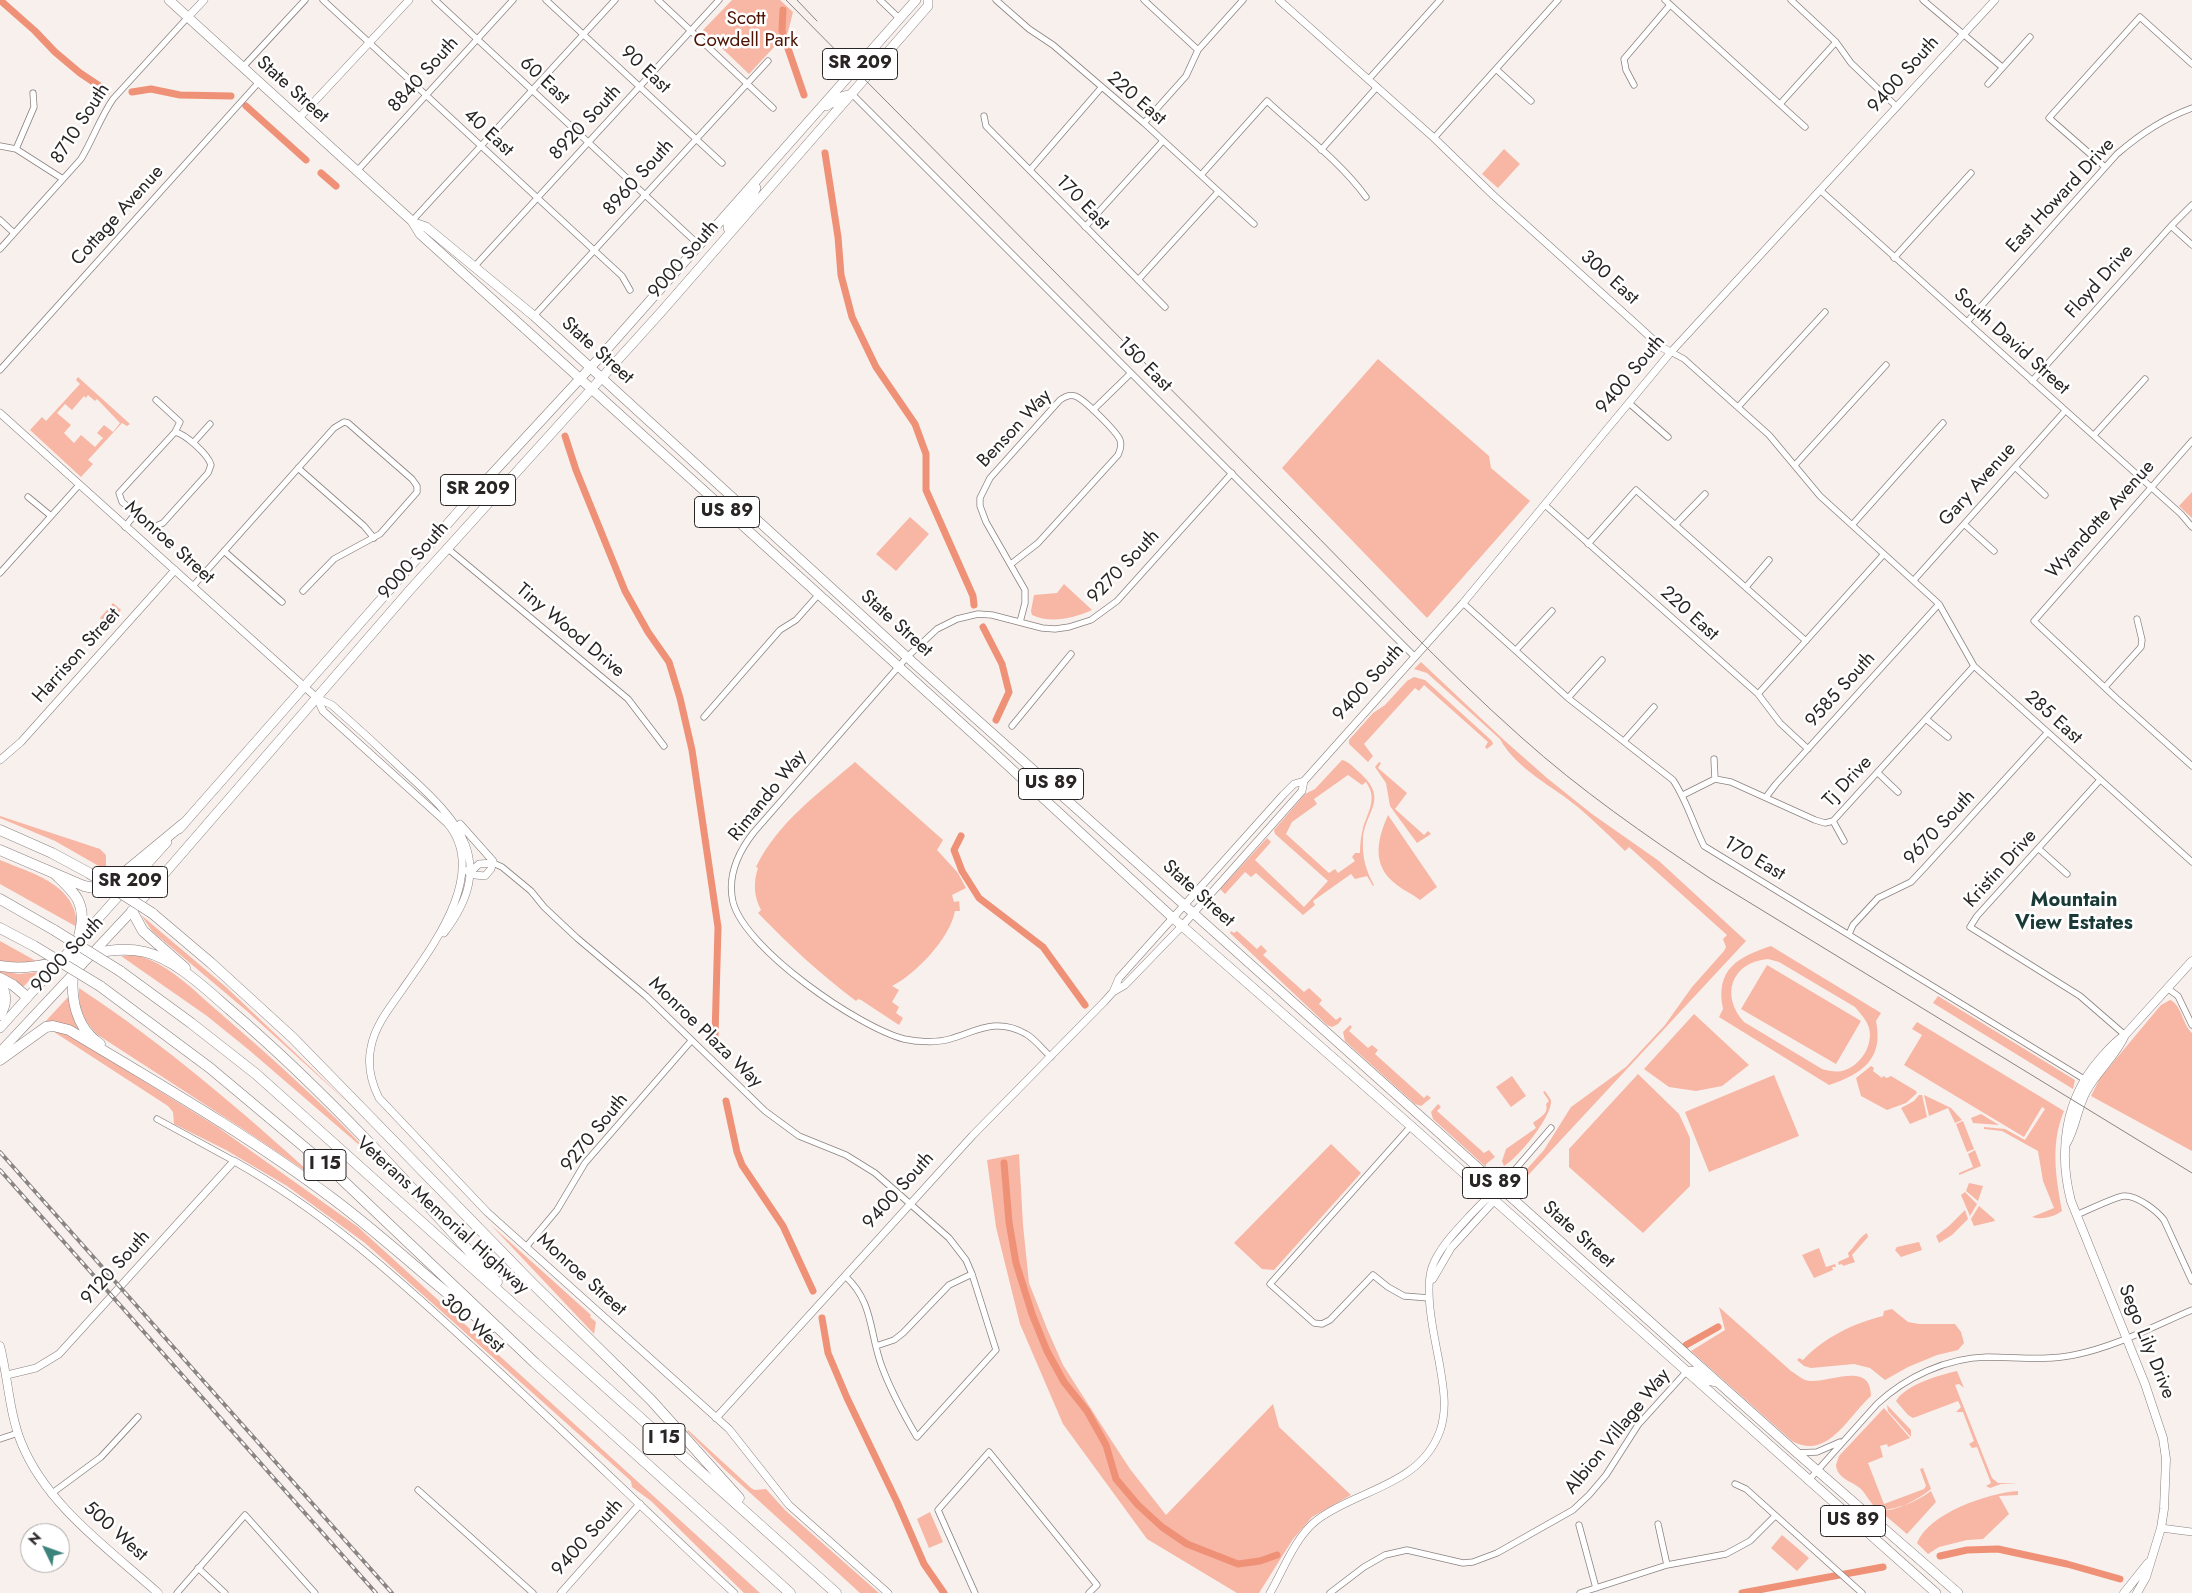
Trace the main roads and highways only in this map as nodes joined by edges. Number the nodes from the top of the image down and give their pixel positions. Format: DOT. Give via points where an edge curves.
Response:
graph roads {
  1 [pos="170,0"];
  2 [pos="916,0"];
  3 [pos="928,0"];
  4 [pos="852,94"];
  5 [pos="819,110"];
  6 [pos="763,174"];
  7 [pos="413,222"];
  8 [pos="730,232"];
  9 [pos="591,367"];
  10 [pos="602,376"];
  11 [pos="580,379"];
  12 [pos="591,389"];
  13 [pos="183,824"];
  14 [pos="0,830"];
  15 [pos="0,850"];
  16 [pos="55,874"];
  17 [pos="0,899"];
  18 [pos="132,911"];
  19 [pos="0,928"];
  20 [pos="78,941"];
  21 [pos="90,955"];
  22 [pos="75,959"];
  23 [pos="2192,960"];
  24 [pos="58,963"];
  25 [pos="0,966"];
  26 [pos="72,974"];
  27 [pos="0,978"];
  28 [pos="197,981"];
  29 [pos="0,983"];
  30 [pos="27,997"];
  31 [pos="0,1015"];
  32 [pos="0,1028"];
  33 [pos="2125,1035"];
  34 [pos="0,1052"];
  35 [pos="0,1060"];
  36 [pos="140,1071"];
  37 [pos="2066,1145"];
  38 [pos="534,1323"];
  39 [pos="0,1346"];
  40 [pos="535,1363"];
  41 [pos="1686,1372"];
  42 [pos="1719,1383"];
  43 [pos="794,1554"];
  44 [pos="2152,1557"];
  45 [pos="158,1593"];
  46 [pos="790,1593"];
  47 [pos="836,1593"];
  48 [pos="1936,1593"];
  49 [pos="1958,1593"];
  50 [pos="2124,1593"];
  51 [pos="2137,1593"];
  1 -- 7 [label="main road, State Street / US 89"];
  2 -- 5 [label="main road, 9000 South / SR 209"];
  3 -- 4 [label="main road, 9000 South / SR 209" via="928,6"];
  4 -- 5 [label="main road"];
  4 -- 8 [label="main road, 9000 South / SR 209"];
  5 -- 6 [label="main road, 9000 South / SR 209"];
  6 -- 8 [label="main road" via="750,199 728,223"];
  6 -- 9 [label="main road, 9000 South / SR 209"];
  7 -- 9 [label="main road, State Street / US 89" via="426,227"];
  7 -- 11 [label="main road, State Street / US 89" via="420,234"];
  8 -- 10 [label="main road, 9000 South / SR 209"];
  9 -- 10 [label="main road, State Street / US 89"];
  9 -- 11 [label="main road, 9000 South / SR 209"];
  10 -- 12 [label="main road, 9000 South / SR 209"];
  10 -- 42 [label="main road, State Street / US 89" via="907,657"];
  11 -- 12 [label="main road, State Street / US 89"];
  11 -- 13 [label="main road, 9000 South / SR 209"];
  12 -- 18 [label="main road, 9000 South / SR 209" via="447,548"];
  12 -- 41 [label="main road, State Street / US 89" via="1173,918"];
  13 -- 16 [label="highway" via="104,887 89,888"];
  13 -- 20 [label="main road, 9000 South / SR 209"];
  14 -- 43 [label="highway, bridge" via="89,873 152,913 218,969 293,1038 651,1400"];
  15 -- 16 [label="highway"];
  16 -- 20 [label="highway" via="78,900 82,920"];
  17 -- 38 [label="highway, Veterans Memorial Highway / I 15, bridge" via="120,971 191,1022 256,1074"];
  18 -- 21 [label="main road, 9000 South / SR 209"];
  18 -- 28 [label="highway" via="143,931"];
  19 -- 40 [label="highway, I 15, bridge" via="100,986 210,1068 333,1171"];
  20 -- 22 [label="highway"];
  20 -- 24 [label="main road, 9000 South / SR 209"];
  21 -- 22 [label="highway"];
  21 -- 26 [label="main road, 9000 South / SR 209"];
  21 -- 28 [label="highway" via="112,950 147,952 159,956"];
  22 -- 24 [label="highway"];
  22 -- 26 [label="highway"];
  23 -- 33 [label="main road, Sego Lily Drive"];
  24 -- 25 [label="highway" via="22,968"];
  24 -- 30 [label="main road, 9000 South / SR 209"];
  26 -- 34 [label="main road, 9000 South / SR 209"];
  26 -- 36 [label="highway" via="76,1011 83,1026 96,1041"];
  27 -- 30 [label="highway"];
  28 -- 38 [label="highway" via="318,1092 448,1227"];
  29 -- 31 [label="highway" via="6,1002"];
  30 -- 32 [label="main road, 9000 South / SR 209"];
  33 -- 37 [label="main road, Sego Lily Drive" via="2086,1091"];
  33 -- 37 [label="main road, Sego Lily Drive" via="2115,1042 2084,1079 2072,1107 2065,1135"];
  35 -- 36 [label="highway" via="39,1030 53,1026 69,1030"];
  36 -- 40 [label="highway" via="236,1131 332,1199"];
  37 -- 44 [label="main road, Sego Lily Drive" via="2065,1176 2076,1215 2151,1397 2163,1438 2166,1484 2161,1528"];
  38 -- 43 [label="highway, Veterans Memorial Highway / I 15"];
  39 -- 45 [label="main road, 500 West" via="18,1434 33,1468 64,1509"];
  40 -- 46 [label="highway, I 15"];
  41 -- 42 [label="main road" via="1695,1371 1703,1379"];
  41 -- 48 [label="main road, State Street / US 89"];
  42 -- 49 [label="main road, State Street / US 89"];
  43 -- 47 [label="highway, Veterans Memorial Highway / I 15"];
  44 -- 50 [label="main road, Sego Lily Drive"];
  44 -- 51 [label="main road, Sego Lily Drive"];
}
